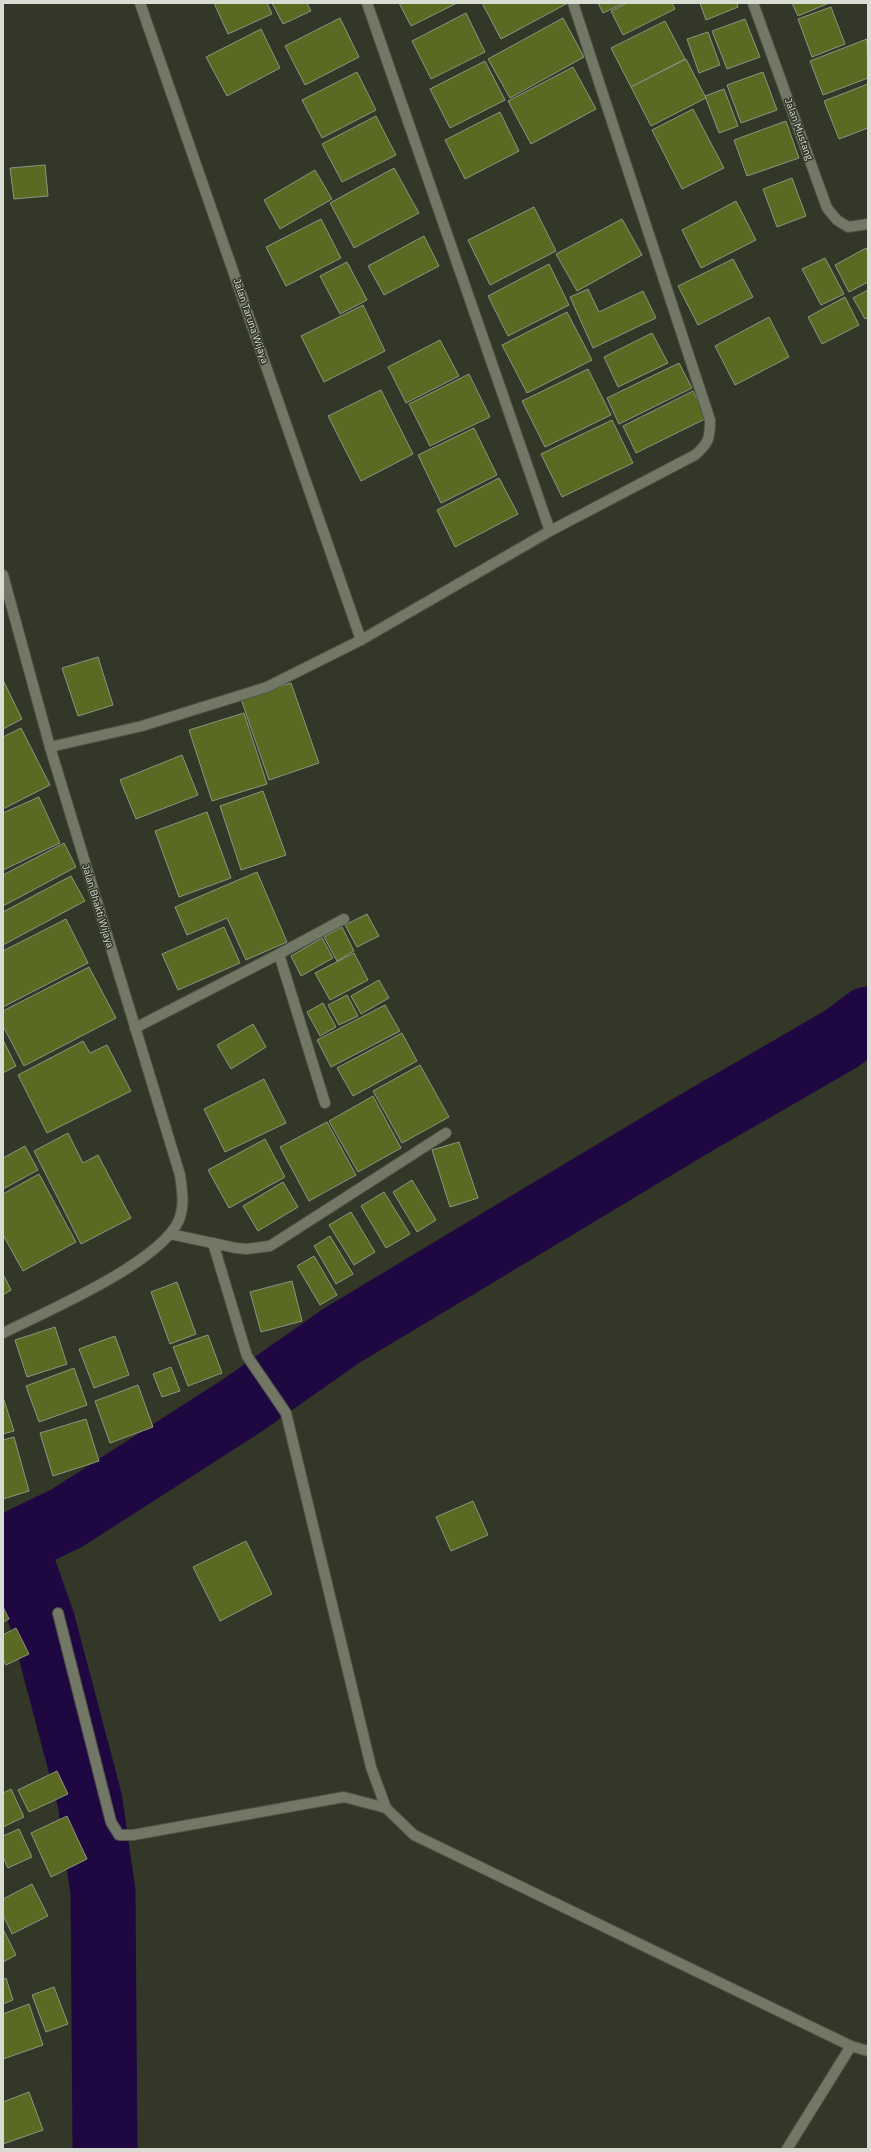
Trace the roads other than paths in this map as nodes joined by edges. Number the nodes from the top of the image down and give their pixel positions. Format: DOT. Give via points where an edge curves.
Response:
graph roads {
  1 [pos="140,3"];
  2 [pos="367,3"];
  3 [pos="573,3"];
  4 [pos="753,3"];
  5 [pos="868,224"];
  6 [pos="550,531"];
  7 [pos="3,575"];
  8 [pos="361,640"];
  9 [pos="50,747"];
  10 [pos="344,919"];
  11 [pos="279,954"];
  12 [pos="135,1028"];
  13 [pos="325,1103"];
  14 [pos="446,1133"];
  15 [pos="170,1234"];
  16 [pos="213,1243"];
  17 [pos="3,1333"];
  18 [pos="58,1613"];
  19 [pos="386,1808"];
  20 [pos="851,2046"];
  21 [pos="868,2051"];
  22 [pos="787,2149"];
  1 -- 8 [label="street, Jalan Taruna Wijaya"];
  2 -- 6 [label="street"];
  3 -- 6 [label="street" via="710,420 710,436 695,456"];
  4 -- 5 [label="street, Jalan Mustang" via="827,208 837,220 848,227"];
  6 -- 8 [label="street"];
  7 -- 9 [label="street, Jalan Bhakti Wijaya"];
  8 -- 9 [label="street" via="253,691 142,726"];
  9 -- 12 [label="street, Jalan Bhakti Wijaya"];
  10 -- 11 [label="street"];
  11 -- 12 [label="street"];
  11 -- 13 [label="street"];
  12 -- 15 [label="street, Jalan Bhakti Wijaya" via="180,1174 183,1202 179,1219"];
  14 -- 16 [label="street" via="270,1246 248,1249"];
  15 -- 16 [label="street"];
  15 -- 17 [label="street" via="138,1262 120,1273"];
  16 -- 19 [label="street" via="247,1356 286,1414 371,1767"];
  18 -- 19 [label="street" via="111,1822 119,1835 133,1835 344,1797"];
  19 -- 20 [label="street" via="414,1834"];
  20 -- 21 [label="street"];
  20 -- 22 [label="street"];
}
